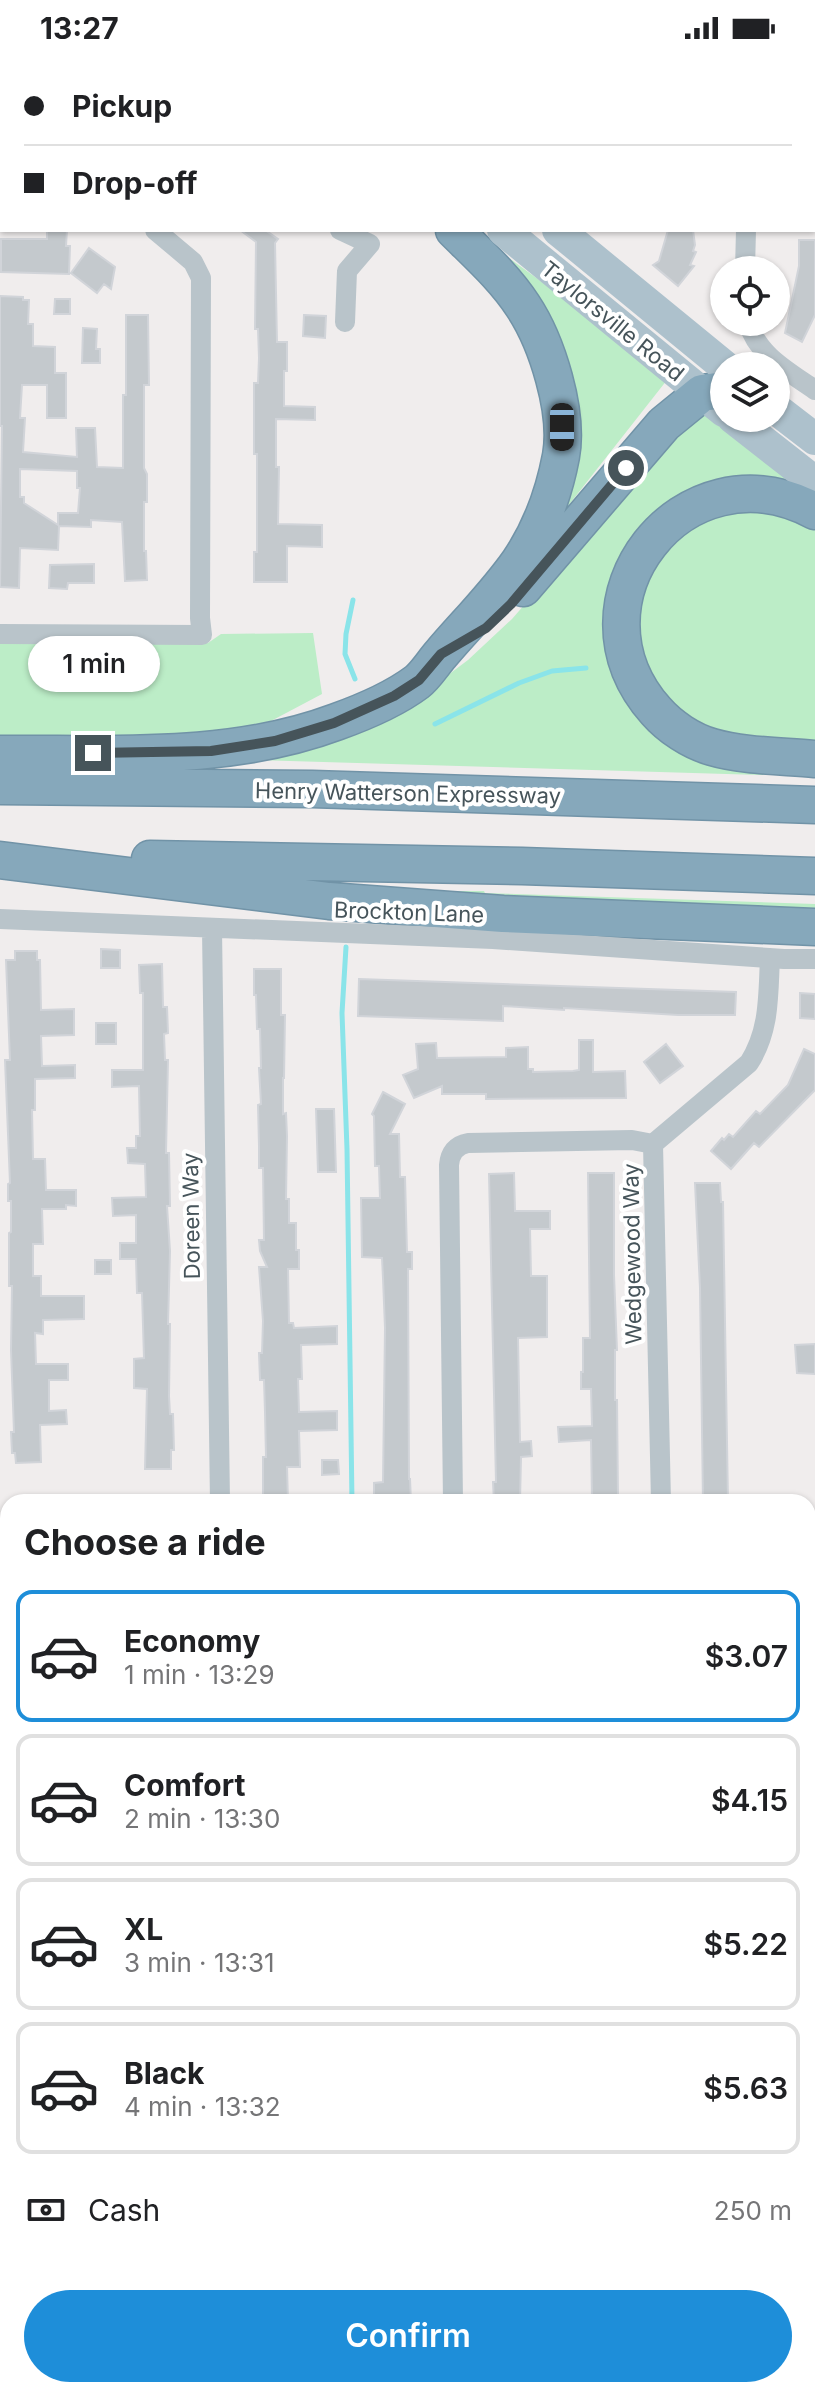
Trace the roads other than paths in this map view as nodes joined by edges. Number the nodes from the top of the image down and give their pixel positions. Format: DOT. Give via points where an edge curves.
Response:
graph roads {
  1 [pos="157,232"];
  2 [pos="344,232"];
  3 [pos="456,232"];
  4 [pos="506,232"];
  5 [pos="560,232"];
  6 [pos="746,232"];
  7 [pos="745,256"];
  8 [pos="345,322"];
  9 [pos="752,336"];
  10 [pos="710,382"];
  11 [pos="710,384"];
  12 [pos="815,390"];
  13 [pos="710,395"];
  14 [pos="790,420"];
  15 [pos="751,432"];
  16 [pos="815,439"];
  17 [pos="815,482"];
  18 [pos="815,511"];
  19 [pos="0,634"];
  20 [pos="441,654"];
  21 [pos="0,754"];
  22 [pos="815,759"];
  23 [pos="0,786"];
  24 [pos="815,805"];
  25 [pos="0,859"];
  26 [pos="815,876"];
  27 [pos="0,919"];
  28 [pos="815,927"];
  29 [pos="212,929"];
  30 [pos="770,958"];
  31 [pos="815,959"];
  32 [pos="653,1144"];
  33 [pos="220,1494"];
  34 [pos="453,1494"];
  35 [pos="661,1494"];
  1 -- 19 [label="street" via="193,262 201,278 202,635"];
  2 -- 8 [label="street" via="370,244 347,271"];
  3 -- 20 [label="highway" via="511,288 534,324 555,381 562,454 543,519 520,561"];
  4 -- 11 [label="main road, Taylorsville Road"];
  5 -- 10 [label="main road, Taylorsville Road"];
  6 -- 7 [label="street"];
  9 -- 12 [label="street" via="761,349"];
  13 -- 20 [label="highway" via="664,424 511,604 486,628"];
  14 -- 16 [label="main road"];
  15 -- 17 [label="main road"];
  18 -- 22 [label="highway" via="771,495 748,493 694,506 664,529 641,557 625,592 622,627 639,691 678,730 711,747"];
  20 -- 21 [label="highway" via="419,680 394,696 334,723 275,741 211,751"];
  23 -- 24 [label="highway, Henry Watterson Expressway" via="312,789"];
  25 -- 26 [label="highway"];
  25 -- 28 [label="highway" via="329,901"];
  27 -- 29 [label="street, Brockton Lane"];
  29 -- 30 [label="street, Brockton Lane"];
  29 -- 33 [label="street, Doreen Way"];
  30 -- 31 [label="street, Brockton Lane"];
  30 -- 32 [label="street, Wedgewood Way" via="760,1046 749,1063"];
  32 -- 34 [label="street" via="468,1143 452,1153"];
  32 -- 35 [label="street, Wedgewood Way"];
}
